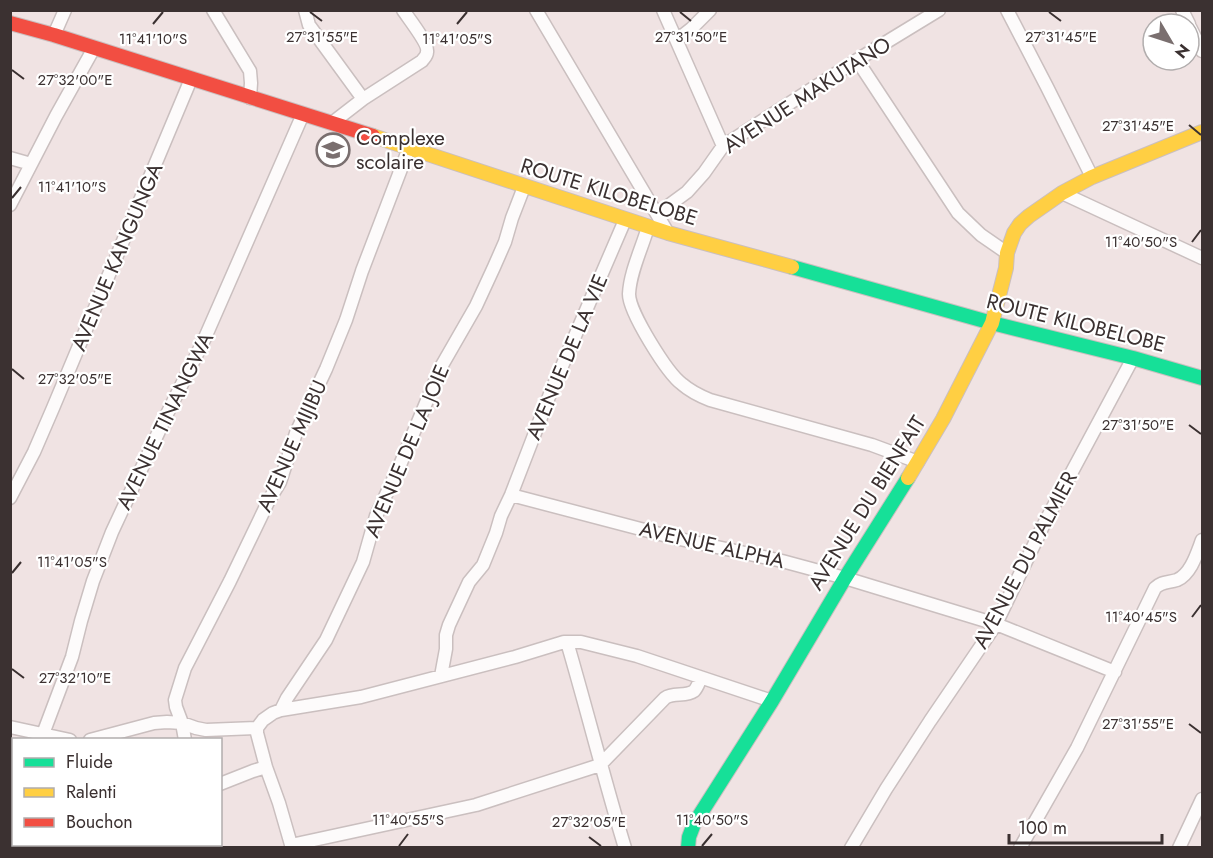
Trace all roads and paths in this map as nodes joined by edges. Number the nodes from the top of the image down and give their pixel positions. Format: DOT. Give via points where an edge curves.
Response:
graph roads {
  1 [pos="65,10"];
  2 [pos="213,10"];
  3 [pos="305,10"];
  4 [pos="403,10"];
  5 [pos="536,10"];
  6 [pos="663,10"];
  7 [pos="710,10"];
  8 [pos="939,10"];
  9 [pos="1007,10"];
  10 [pos="10,23"];
  11 [pos="54,35"];
  12 [pos="676,40"];
  13 [pos="94,48"];
  14 [pos="856,60"];
  15 [pos="190,79"];
  16 [pos="250,98"];
  17 [pos="363,99"];
  18 [pos="303,114"];
  19 [pos="332,123"];
  20 [pos="1203,132"];
  21 [pos="723,146"];
  22 [pos="409,148"];
  23 [pos="10,158"];
  24 [pos="31,164"];
  25 [pos="1092,177"];
  26 [pos="524,188"];
  27 [pos="1062,193"];
  28 [pos="10,205"];
  29 [pos="657,214"];
  30 [pos="625,220"];
  31 [pos="648,227"];
  32 [pos="668,233"];
  33 [pos="1007,253"];
  34 [pos="1203,258"];
  35 [pos="992,323"];
  36 [pos="1133,358"];
  37 [pos="1203,378"];
  38 [pos="918,462"];
  39 [pos="511,495"];
  40 [pos="10,498"];
  41 [pos="1203,540"];
  42 [pos="845,578"];
  43 [pos="996,624"];
  44 [pos="567,642"];
  45 [pos="1115,672"];
  46 [pos="441,676"];
  47 [pos="701,678"];
  48 [pos="771,701"];
  49 [pos="281,710"];
  50 [pos="182,723"];
  51 [pos="10,727"];
  52 [pos="257,728"];
  53 [pos="43,734"];
  54 [pos="61,738"];
  55 [pos="98,738"];
  56 [pos="185,738"];
  57 [pos="600,765"];
  58 [pos="266,767"];
  59 [pos="222,783"];
  60 [pos="1203,799"];
  61 [pos="291,846"];
  62 [pos="625,848"];
  63 [pos="688,848"];
  64 [pos="851,848"];
  65 [pos="1020,848"];
  66 [pos="1179,848"];
  1 -- 11 [label="street"];
  2 -- 16 [label="street" via="250,71"];
  3 -- 17 [label="street" via="309,25"];
  4 -- 17 [label="street" via="428,49 427,55"];
  5 -- 29 [label="street"];
  6 -- 12 [label="street"];
  7 -- 12 [label="street"];
  8 -- 14 [label="street, AVENUE MAKUTANO"];
  9 -- 25 [label="street"];
  10 -- 11 [label="street, ROUTE KILOBELOBE"];
  11 -- 13 [label="street, ROUTE KILOBELOBE"];
  12 -- 21 [label="street"];
  13 -- 15 [label="street, ROUTE KILOBELOBE"];
  13 -- 24 [label="street"];
  14 -- 21 [label="street, AVENUE MAKUTANO"];
  14 -- 33 [label="street" via="958,213"];
  15 -- 16 [label="street, ROUTE KILOBELOBE"];
  15 -- 40 [label="street, AVENUE KANGUNGA" via="53,408"];
  16 -- 18 [label="street, ROUTE KILOBELOBE"];
  17 -- 19 [label="street"];
  18 -- 19 [label="street, ROUTE KILOBELOBE"];
  18 -- 53 [label="street, AVENUE TINANGWA" via="204,340 112,532"];
  19 -- 22 [label="street, ROUTE KILOBELOBE"];
  20 -- 25 [label="street, AVENUE DU BIENFAIT"];
  21 -- 29 [label="street, AVENUE MAKUTANO" via="687,192"];
  22 -- 26 [label="street, ROUTE KILOBELOBE"];
  22 -- 50 [label="street, AVENUE MIJIBU" via="346,320 296,433 280,482 185,668 175,700"];
  23 -- 24 [label="street"];
  24 -- 28 [label="street"];
  25 -- 27 [label="street, AVENUE DU BIENFAIT"];
  26 -- 30 [label="street, ROUTE KILOBELOBE"];
  26 -- 49 [label="street, AVENUE DE LA JOIE" via="494,267 441,367 376,516 363,562 326,640"];
  27 -- 33 [label="street, AVENUE DU BIENFAIT" via="1020,224"];
  27 -- 34 [label="street"];
  29 -- 32 [label="street"];
  30 -- 31 [label="street, ROUTE KILOBELOBE"];
  30 -- 39 [label="street, AVENUE DE LA VIE"];
  31 -- 32 [label="street, ROUTE KILOBELOBE"];
  31 -- 38 [label="street" via="629,300 652,345 682,384 710,400 872,445"];
  32 -- 35 [label="street, ROUTE KILOBELOBE"];
  33 -- 35 [label="street, AVENUE DU BIENFAIT"];
  35 -- 36 [label="street, ROUTE KILOBELOBE"];
  35 -- 38 [label="street, AVENUE DU BIENFAIT"];
  36 -- 37 [label="street, ROUTE KILOBELOBE"];
  36 -- 43 [label="street, AVENUE DU PALMIER" via="1044,524"];
  38 -- 42 [label="street, AVENUE DU BIENFAIT"];
  39 -- 42 [label="street, AVENUE ALPHA"];
  39 -- 46 [label="street, AVENUE DE LA VIE" via="483,565 469,582 449,625"];
  41 -- 45 [label="street" via="1182,576 1155,588"];
  42 -- 43 [label="street, AVENUE ALPHA"];
  42 -- 48 [label="street, AVENUE DU BIENFAIT"];
  43 -- 45 [label="street, AVENUE ALPHA"];
  43 -- 64 [label="street, AVENUE DU PALMIER"];
  44 -- 46 [label="street, AVENUE DE LA JOIE"];
  44 -- 47 [label="street, AVENUE DE LA JOIE" via="637,656"];
  44 -- 57 [label="street"];
  45 -- 65 [label="street"];
  46 -- 49 [label="street, AVENUE DE LA JOIE" via="361,697"];
  47 -- 48 [label="street, AVENUE DE LA JOIE"];
  47 -- 57 [label="street" via="691,693 665,698"];
  48 -- 63 [label="street, AVENUE DU BIENFAIT" via="694,824"];
  49 -- 52 [label="street, AVENUE DE LA JOIE" via="267,716"];
  50 -- 52 [label="street" via="206,729"];
  50 -- 55 [label="street" via="154,723"];
  50 -- 56 [label="street, AVENUE MIJIBU"];
  51 -- 53 [label="street"];
  52 -- 58 [label="street"];
  53 -- 54 [label="street"];
  57 -- 61 [label="street" via="476,805"];
  57 -- 62 [label="street"];
  58 -- 59 [label="street"];
  58 -- 61 [label="street"];
  60 -- 66 [label="street"];
}
